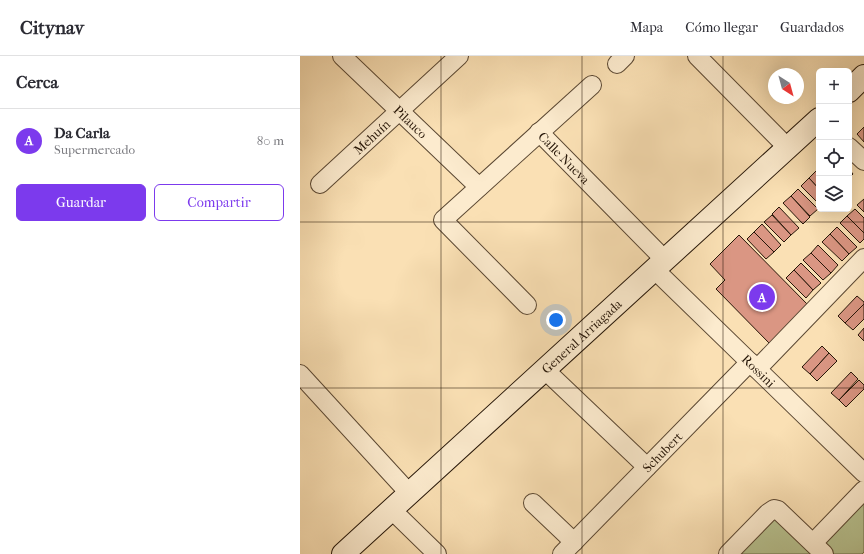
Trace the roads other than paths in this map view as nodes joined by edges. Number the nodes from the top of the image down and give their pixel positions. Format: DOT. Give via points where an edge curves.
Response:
graph roads {
  1 [pos="342,56"];
  2 [pos="459,56"];
  3 [pos="697,56"];
  4 [pos="864,76"];
  5 [pos="592,85"];
  6 [pos="852,87"];
  7 [pos="399,110"];
  8 [pos="816,122"];
  9 [pos="539,132"];
  10 [pos="787,147"];
  11 [pos="852,150"];
  12 [pos="864,162"];
  13 [pos="320,184"];
  14 [pos="479,187"];
  15 [pos="659,264"];
  16 [pos="861,268"];
  17 [pos="527,305"];
  18 [pos="754,365"];
  19 [pos="544,369"];
  20 [pos="300,374"];
  21 [pos="647,467"];
  22 [pos="864,473"];
  23 [pos="864,490"];
  24 [pos="410,493"];
  25 [pos="533,503"];
  26 [pos="392,510"];
  27 [pos="568,548"];
  28 [pos="818,548"];
  29 [pos="731,553"];
  30 [pos="343,554"];
  31 [pos="437,554"];
  1 -- 7 [label="street, Pilauco"];
  2 -- 7 [label="street, Mehuín"];
  3 -- 10 [label="street"];
  4 -- 6 [label="street"];
  5 -- 9 [label="street"];
  7 -- 13 [label="street, Mehuín"];
  7 -- 14 [label="street, Pilauco"];
  8 -- 10 [label="street, General Arriagada"];
  9 -- 14 [label="street, Calle Nueva"];
  9 -- 15 [label="street, Calle Nueva"];
  10 -- 15 [label="street, General Arriagada"];
  11 -- 12 [label="street"];
  14 -- 17 [label="street, Calle Nueva" via="443,220"];
  15 -- 18 [label="street, Rossini"];
  15 -- 19 [label="street, General Arriagada"];
  16 -- 18 [label="street, Schubert"];
  18 -- 21 [label="street, Schubert"];
  18 -- 22 [label="street, Rossini"];
  19 -- 21 [label="street"];
  19 -- 24 [label="street, General Arriagada"];
  20 -- 24 [label="street"];
  21 -- 27 [label="street, Schubert"];
  23 -- 28 [label="street"];
  24 -- 26 [label="street, General Arriagada"];
  25 -- 27 [label="street, Schubert"];
  26 -- 30 [label="street, General Arriagada"];
  26 -- 31 [label="street"];
  28 -- 29 [label="street" via="774,509"];
}
